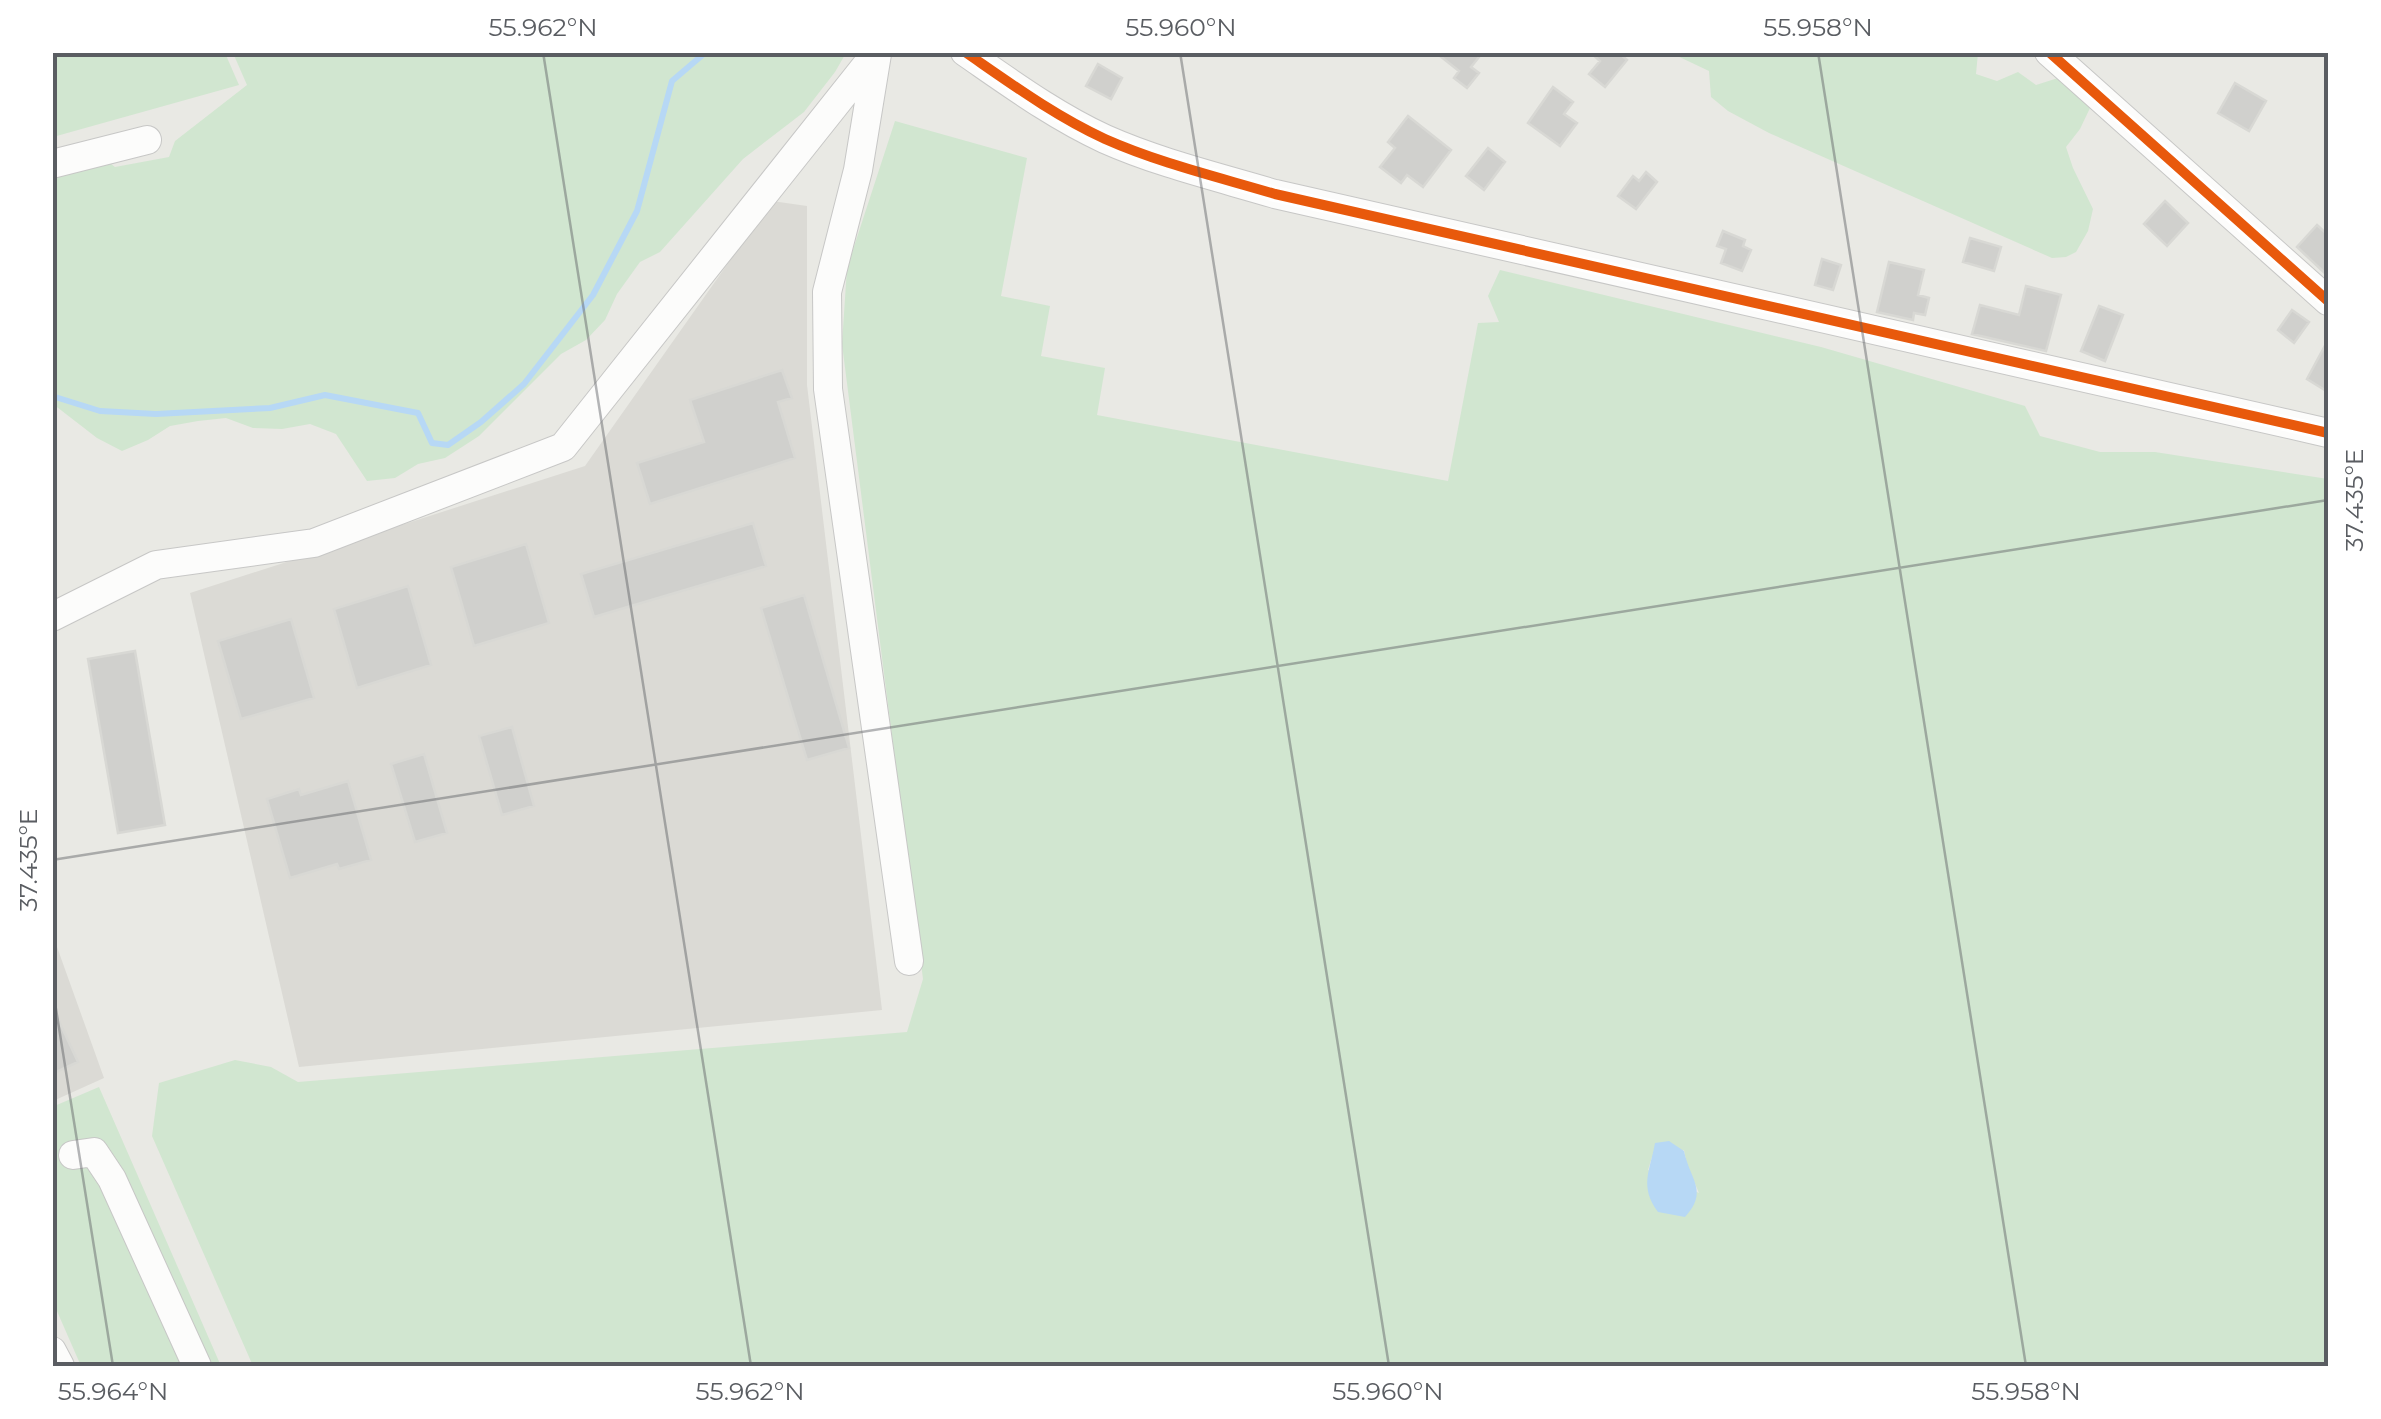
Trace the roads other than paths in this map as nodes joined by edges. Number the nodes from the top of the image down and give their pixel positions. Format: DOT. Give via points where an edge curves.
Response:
graph roads {
  1 [pos="877,52"];
  2 [pos="965,52"];
  3 [pos="2049,52"];
  4 [pos="146,140"];
  5 [pos="52,164"];
  6 [pos="2328,301"];
  7 [pos="2328,433"];
  8 [pos="52,617"];
  9 [pos="910,961"];
  10 [pos="73,1155"];
  11 [pos="52,1352"];
  12 [pos="60,1366"];
  13 [pos="198,1366"];
  1 -- 8 [label="street" via="563,448 314,543 156,565"];
  1 -- 9 [label="street" via="858,170 827,292 828,389"];
  2 -- 7 [label="street" via="1036,101 1168,163"];
  3 -- 6 [label="street"];
  4 -- 5 [label="street"];
  10 -- 13 [label="street" via="94,1152 112,1179"];
  11 -- 12 [label="street"];
}
